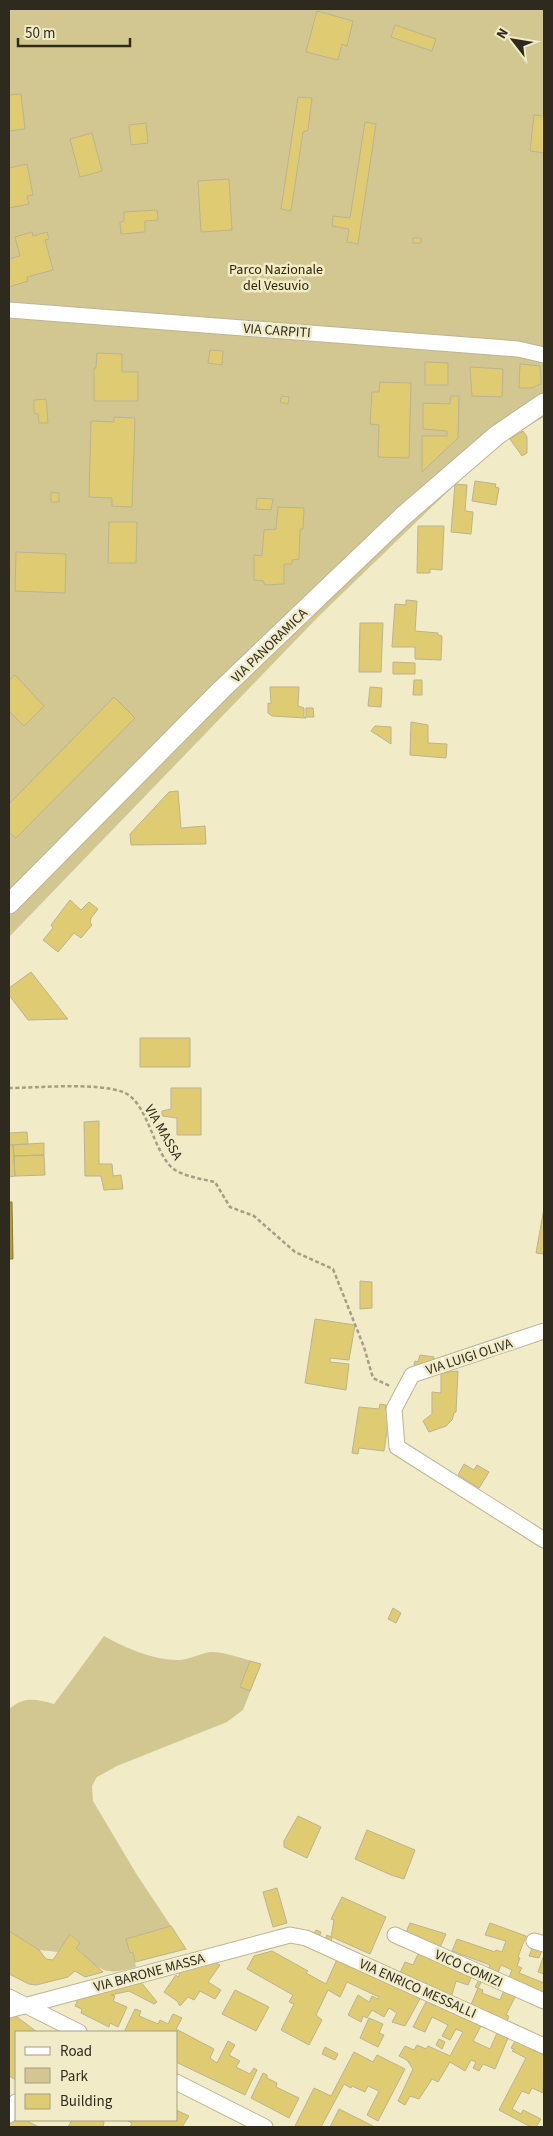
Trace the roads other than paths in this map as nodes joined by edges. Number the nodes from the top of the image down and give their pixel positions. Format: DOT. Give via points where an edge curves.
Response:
graph roads {
  1 [pos="9,310"];
  2 [pos="544,355"];
  3 [pos="544,403"];
  4 [pos="9,904"];
  5 [pos="544,1331"];
  6 [pos="544,1540"];
  7 [pos="290,1935"];
  8 [pos="394,1935"];
  9 [pos="9,1997"];
  10 [pos="544,2001"];
  11 [pos="25,2005"];
  12 [pos="9,2010"];
  13 [pos="59,2028"];
  14 [pos="74,2031"];
  15 [pos="544,2046"];
  16 [pos="178,2083"];
  17 [pos="15,2104"];
  18 [pos="9,2115"];
  19 [pos="266,2127"];
  1 -- 2 [label="street, VIA CARPITI" via="518,349"];
  3 -- 4 [label="street, VIA PANORAMICA" via="496,435 402,517 221,690"];
  5 -- 6 [label="street, VIA LUIGI OLIVA" via="412,1375 394,1409 397,1447"];
  7 -- 11 [label="street, VIA BARONE MASSA"];
  7 -- 15 [label="street, VIA ENRICO MESSALLI" via="306,1938"];
  8 -- 10 [label="street, VICO COMIZI"];
  9 -- 11 [label="street"];
  11 -- 12 [label="street, VIA BARONE MASSA"];
  11 -- 13 [label="street"];
  13 -- 14 [label="street"];
  16 -- 19 [label="street"];
  17 -- 18 [label="street"];
}
